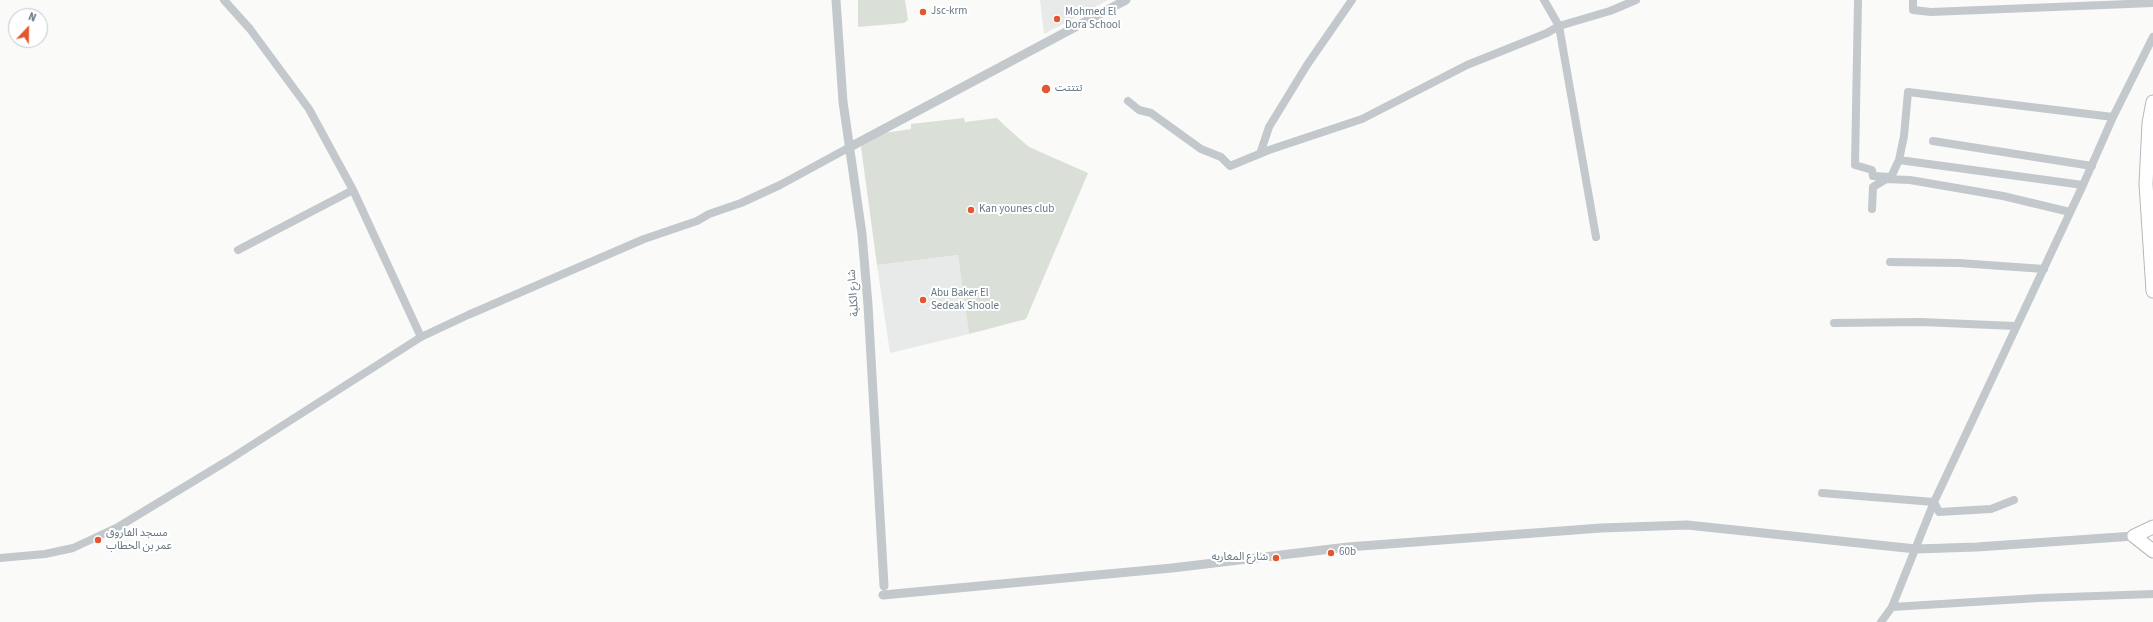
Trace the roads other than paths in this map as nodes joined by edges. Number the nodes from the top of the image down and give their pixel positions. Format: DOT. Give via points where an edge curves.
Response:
graph roads {
  1 [pos="224,0"];
  2 [pos="836,0"];
  3 [pos="1126,0"];
  4 [pos="1352,0"];
  5 [pos="1544,0"];
  6 [pos="1636,0"];
  7 [pos="1858,0"];
  8 [pos="1913,0"];
  9 [pos="2153,3"];
  10 [pos="1559,26"];
  11 [pos="2153,37"];
  12 [pos="1128,101"];
  13 [pos="2153,102"];
  14 [pos="2113,117"];
  15 [pos="1933,141"];
  16 [pos="850,147"];
  17 [pos="1260,154"];
  18 [pos="1899,160"];
  19 [pos="2092,166"];
  20 [pos="2084,185"];
  21 [pos="353,190"];
  22 [pos="1872,209"];
  23 [pos="2070,212"];
  24 [pos="1596,237"];
  25 [pos="238,250"];
  26 [pos="1890,262"];
  27 [pos="2044,269"];
  28 [pos="2153,291"];
  29 [pos="1834,323"];
  30 [pos="2015,326"];
  31 [pos="421,337"];
  32 [pos="1822,493"];
  33 [pos="2014,500"];
  34 [pos="1934,502"];
  35 [pos="2153,527"];
  36 [pos="2134,536"];
  37 [pos="1916,549"];
  38 [pos="2153,551"];
  39 [pos="0,558"];
  40 [pos="2153,594"];
  41 [pos="1892,607"];
  42 [pos="1881,622"];
  1 -- 21 [label="street" via="250,28 309,109"];
  2 -- 16 [label="street, شارع الكلية" via="843,102"];
  3 -- 16 [label="street"];
  4 -- 17 [label="street" via="1307,65 1269,127"];
  5 -- 10 [label="street"];
  6 -- 10 [label="street" via="1610,11"];
  7 -- 18 [label="street" via="1855,165 1872,170 1873,176 1891,177"];
  8 -- 9 [label="street" via="1913,10 1931,12"];
  10 -- 17 [label="street" via="1467,65 1362,119"];
  10 -- 24 [label="street"];
  11 -- 14 [label="street"];
  12 -- 17 [label="street" via="1139,110 1151,113 1201,149 1221,157 1230,166"];
  13 -- 28 [label="highway" via="2149,122 2146,184"];
  14 -- 18 [label="street" via="1908,92"];
  14 -- 19 [label="street"];
  15 -- 19 [label="street"];
  16 -- 31 [label="street" via="741,203 644,239"];
  16 -- 37 [label="street, شارع الكلية" via="862,234 868,305 884,590 1170,568 1348,547 1601,528 1688,525"];
  18 -- 20 [label="street"];
  19 -- 20 [label="street"];
  20 -- 23 [label="street"];
  21 -- 25 [label="street"];
  21 -- 31 [label="street"];
  22 -- 23 [label="street" via="1873,187 1886,179 1910,180 2003,196"];
  23 -- 27 [label="street"];
  26 -- 27 [label="street" via="1959,263"];
  27 -- 30 [label="street"];
  29 -- 30 [label="street" via="1921,322"];
  30 -- 34 [label="street"];
  31 -- 39 [label="street" via="118,527 73,548 45,554"];
  32 -- 34 [label="street"];
  33 -- 34 [label="street" via="1991,509 1939,512"];
  34 -- 37 [label="street"];
  35 -- 36 [label="highway"];
  36 -- 37 [label="street"];
  36 -- 38 [label="highway"];
  37 -- 41 [label="street"];
  40 -- 41 [label="street"];
  41 -- 42 [label="street"];
}
